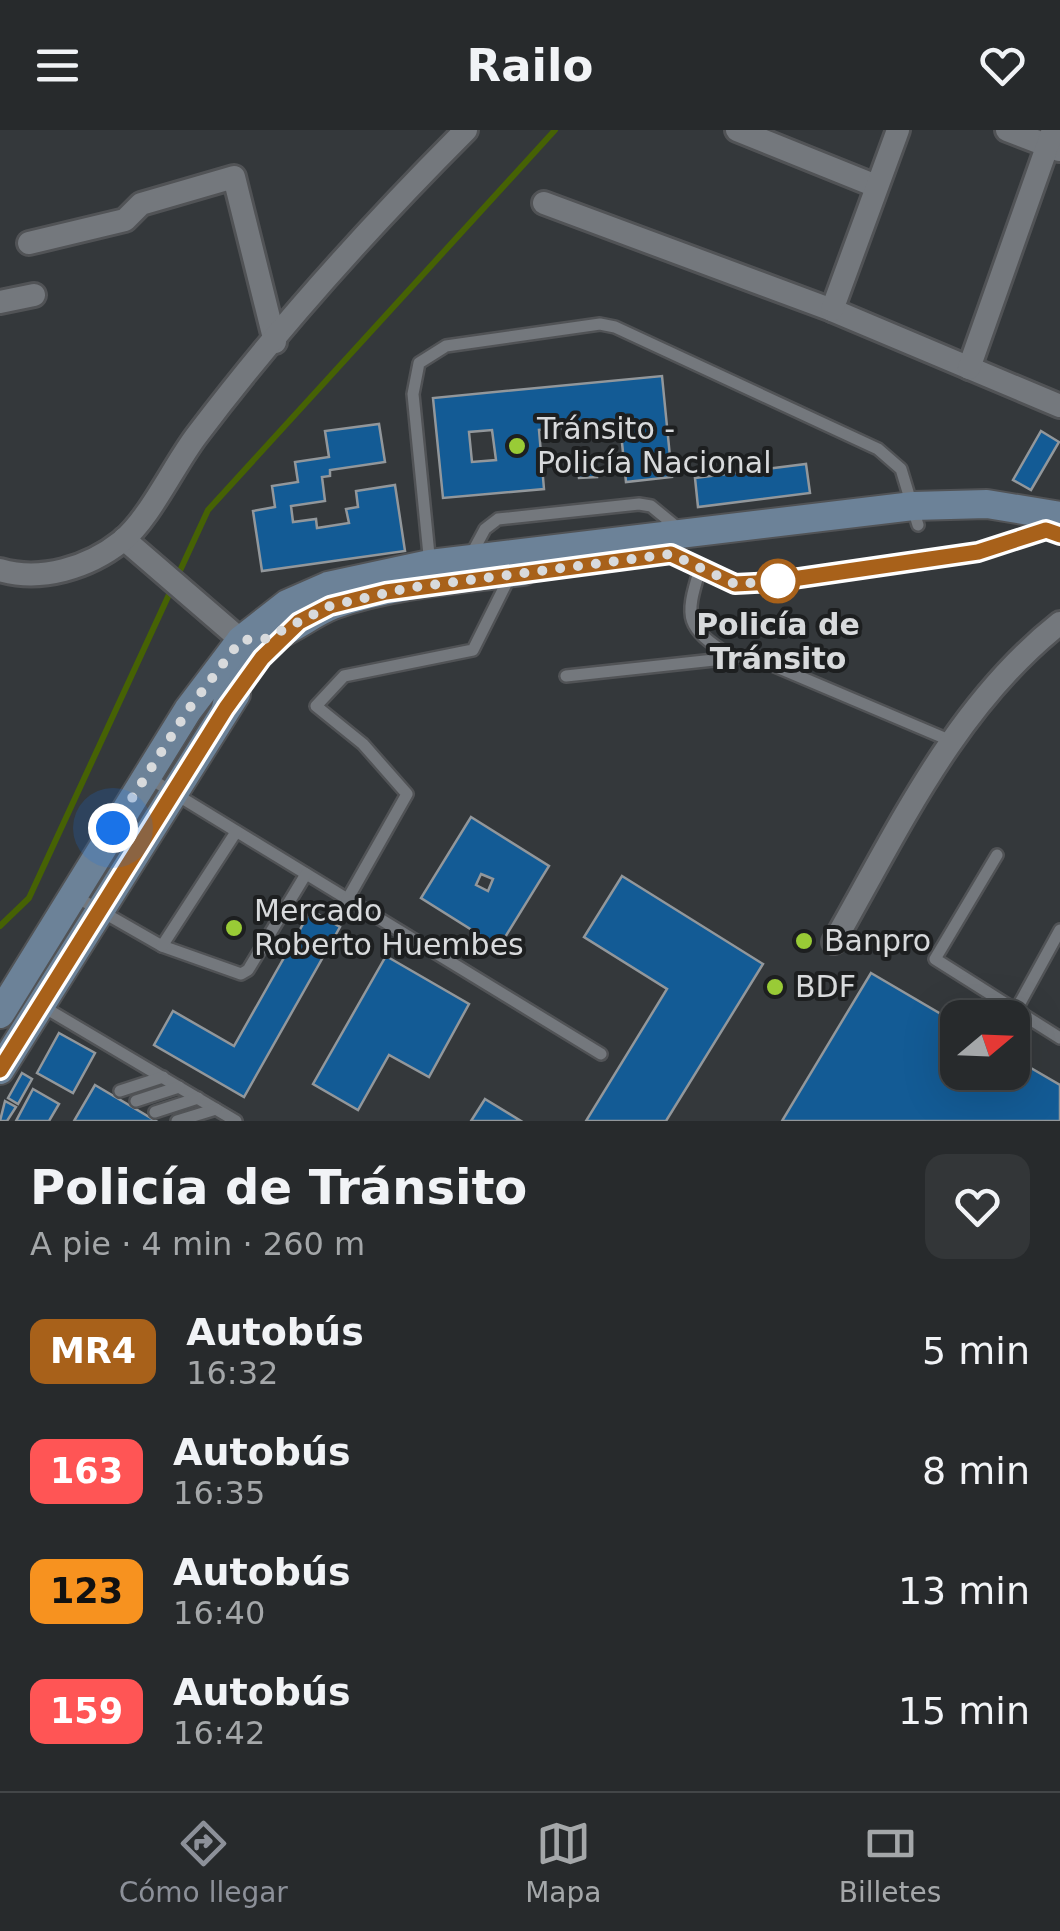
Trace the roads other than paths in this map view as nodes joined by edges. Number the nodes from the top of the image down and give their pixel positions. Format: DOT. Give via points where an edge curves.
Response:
graph roads {
  1 [pos="466,130"];
  2 [pos="737,130"];
  3 [pos="898,130"];
  4 [pos="1006,130"];
  5 [pos="1054,142"];
  6 [pos="876,186"];
  7 [pos="544,203"];
  8 [pos="29,242"];
  9 [pos="34,295"];
  10 [pos="0,302"];
  11 [pos="832,310"];
  12 [pos="275,342"];
  13 [pos="969,368"];
  14 [pos="1060,406"];
  15 [pos="916,515"];
  16 [pos="1055,527"];
  17 [pos="124,539"];
  18 [pos="678,544"];
  19 [pos="469,559"];
  20 [pos="512,563"];
  21 [pos="700,569"];
  22 [pos="0,570"];
  23 [pos="430,574"];
  24 [pos="299,622"];
  25 [pos="1060,622"];
  26 [pos="241,640"];
  27 [pos="730,656"];
  28 [pos="566,676"];
  29 [pos="226,708"];
  30 [pos="949,740"];
  31 [pos="146,776"];
  32 [pos="171,792"];
  33 [pos="236,832"];
  34 [pos="997,855"];
  35 [pos="306,874"];
  36 [pos="347,900"];
  37 [pos="85,903"];
  38 [pos="1060,930"];
  39 [pos="834,942"];
  40 [pos="162,946"];
  41 [pos="15,989"];
  42 [pos="997,1000"];
  43 [pos="1022,1000"];
  44 [pos="40,1004"];
  45 [pos="0,1014"];
  46 [pos="1030,1021"];
  47 [pos="1060,1038"];
  48 [pos="602,1054"];
  49 [pos="0,1070"];
  50 [pos="163,1078"];
  51 [pos="179,1087"];
  52 [pos="120,1091"];
  53 [pos="198,1098"];
  54 [pos="136,1101"];
  55 [pos="155,1112"];
  56 [pos="227,1117"];
  57 [pos="177,1121"];
  1 -- 12 [label="street"];
  2 -- 6 [label="street"];
  3 -- 6 [label="street"];
  4 -- 5 [label="street"];
  5 -- 13 [label="street"];
  6 -- 11 [label="street"];
  7 -- 11 [label="street"];
  8 -- 12 [label="street" via="125,220 141,204 234,177"];
  9 -- 10 [label="street"];
  11 -- 13 [label="street"];
  12 -- 17 [label="street" via="197,435"];
  13 -- 14 [label="street"];
  15 -- 16 [label="main road"];
  15 -- 18 [label="main road"];
  15 -- 23 [label="lane" via="901,469 878,449 615,327 582,326 437,348 419,363 413,394"];
  16 -- 21 [label="lane" via="978,552 772,582 735,584"];
  17 -- 22 [label="street" via="94,559 50,574"];
  17 -- 26 [label="street"];
  18 -- 19 [label="lane" via="661,512 639,504 506,517 485,529"];
  18 -- 20 [label="main road"];
  18 -- 21 [label="lane"];
  19 -- 20 [label="main road"];
  19 -- 23 [label="main road"];
  20 -- 23 [label="main road"];
  20 -- 36 [label="lane" via="473,650 344,676 316,706 363,744 407,794"];
  21 -- 27 [label="lane" via="690,618 696,634"];
  23 -- 24 [label="main road"];
  23 -- 26 [label="main road" via="328,586 287,604"];
  24 -- 26 [label="main road" via="265,639"];
  24 -- 29 [label="main road"];
  25 -- 30 [label="street" via="991,688"];
  26 -- 29 [label="main road"];
  26 -- 31 [label="main road"];
  27 -- 28 [label="lane"];
  27 -- 30 [label="lane" via="751,656"];
  29 -- 32 [label="main road"];
  30 -- 39 [label="street"];
  31 -- 32 [label="lane"];
  31 -- 37 [label="main road"];
  32 -- 33 [label="lane"];
  32 -- 37 [label="main road"];
  33 -- 35 [label="lane"];
  33 -- 40 [label="lane"];
  34 -- 42 [label="lane" via="935,960"];
  35 -- 36 [label="lane"];
  35 -- 40 [label="lane" via="248,970 232,972"];
  36 -- 48 [label="lane"];
  37 -- 40 [label="lane"];
  37 -- 41 [label="main road"];
  37 -- 44 [label="main road"];
  38 -- 43 [label="lane"];
  41 -- 44 [label="lane"];
  41 -- 45 [label="main road"];
  44 -- 49 [label="main road"];
  44 -- 50 [label="lane"];
  46 -- 47 [label="lane"];
  50 -- 51 [label="lane"];
  50 -- 52 [label="lane"];
  51 -- 53 [label="lane"];
  51 -- 54 [label="lane"];
  53 -- 55 [label="lane"];
  53 -- 56 [label="lane"];
  56 -- 57 [label="lane"];
}
